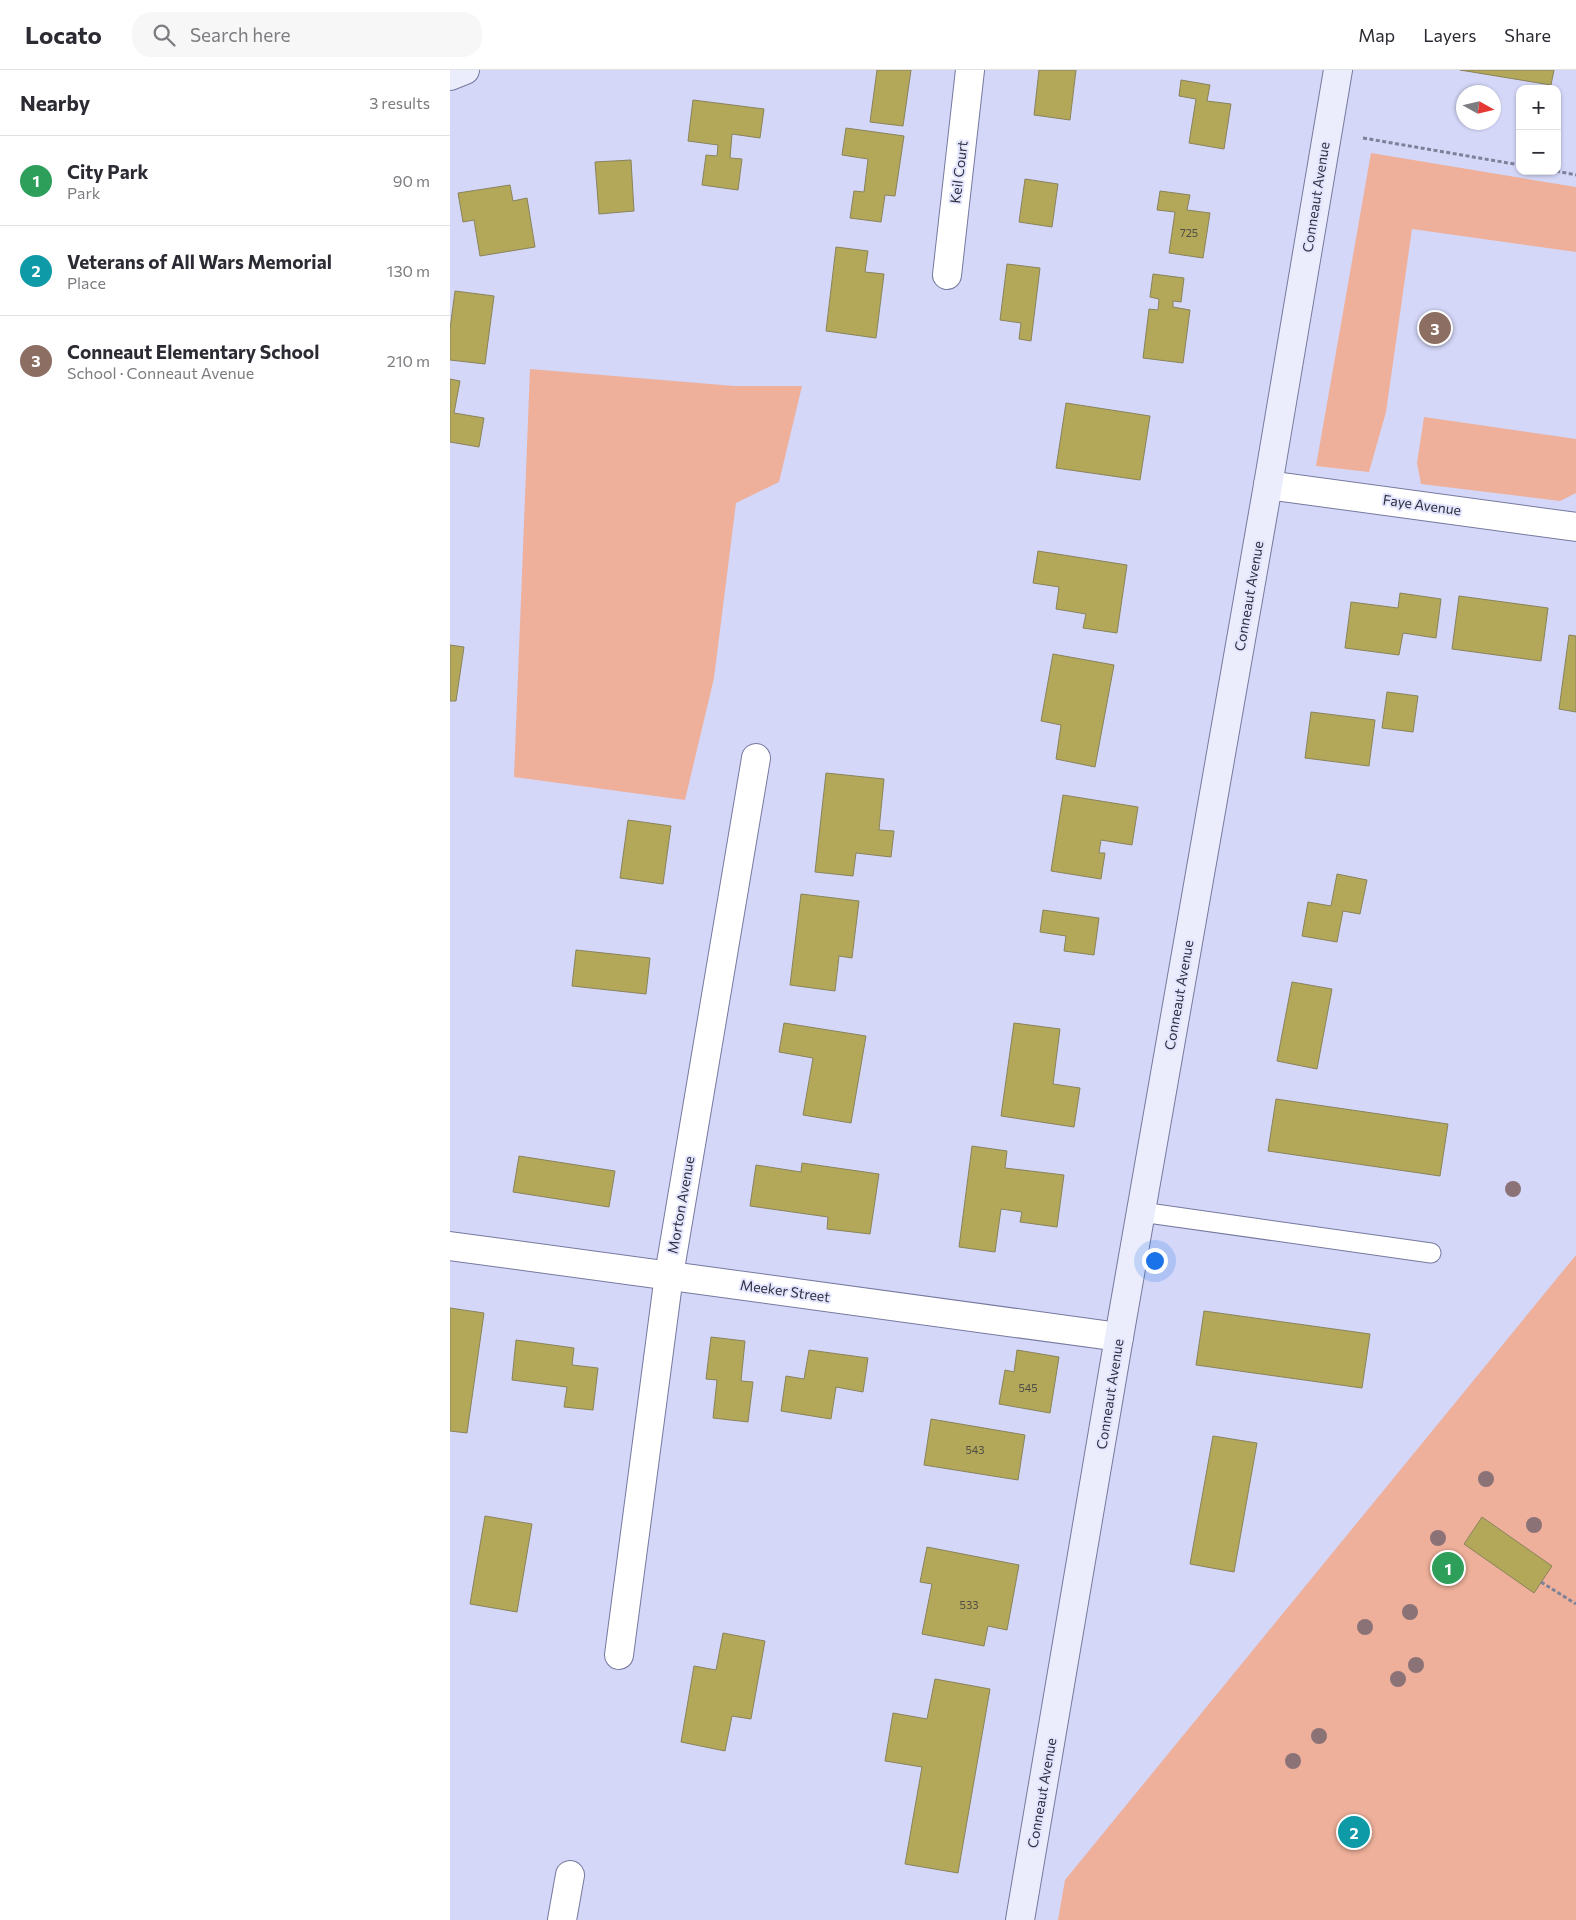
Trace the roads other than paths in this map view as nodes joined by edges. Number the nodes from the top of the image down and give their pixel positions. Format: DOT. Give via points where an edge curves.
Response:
graph roads {
  1 [pos="465,70"];
  2 [pos="970,70"];
  3 [pos="1338,70"];
  4 [pos="450,76"];
  5 [pos="947,275"];
  6 [pos="1268,485"];
  7 [pos="1576,527"];
  8 [pos="756,758"];
  9 [pos="1141,1212"];
  10 [pos="450,1246"];
  11 [pos="1432,1253"];
  12 [pos="669,1275"];
  13 [pos="1119,1337"];
  14 [pos="619,1655"];
  15 [pos="570,1875"];
  16 [pos="562,1920"];
  17 [pos="1020,1920"];
  1 -- 4 [label="street"];
  2 -- 5 [label="street, Keil Court"];
  3 -- 6 [label="street, Conneaut Avenue"];
  6 -- 7 [label="street, Faye Avenue"];
  6 -- 9 [label="street, Conneaut Avenue"];
  8 -- 12 [label="street, Morton Avenue"];
  9 -- 11 [label="lane"];
  9 -- 13 [label="street, Conneaut Avenue"];
  10 -- 12 [label="street, Meeker Street"];
  12 -- 13 [label="street, Meeker Street"];
  12 -- 14 [label="street, Morton Avenue"];
  13 -- 17 [label="street, Conneaut Avenue"];
  15 -- 16 [label="street"];
}
